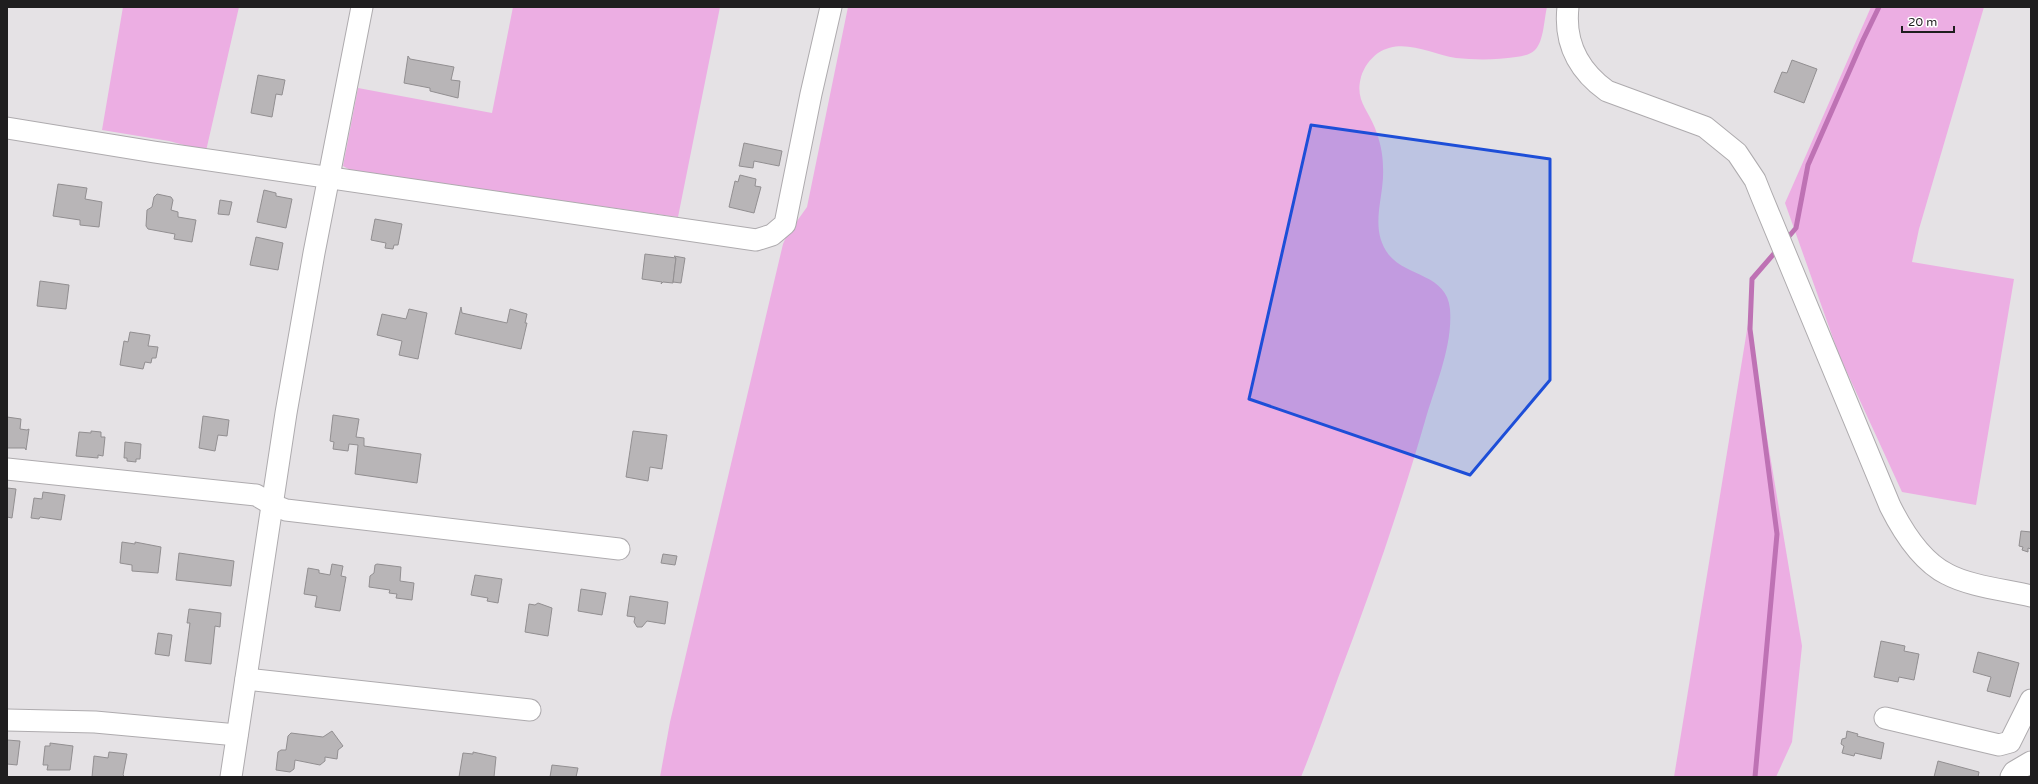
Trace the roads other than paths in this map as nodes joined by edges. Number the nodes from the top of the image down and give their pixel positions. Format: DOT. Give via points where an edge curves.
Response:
graph roads {
  1 [pos="362,7"];
  2 [pos="831,7"];
  3 [pos="1568,7"];
  4 [pos="7,128"];
  5 [pos="330,177"];
  6 [pos="7,469"];
  7 [pos="273,505"];
  8 [pos="619,548"];
  9 [pos="2031,596"];
  10 [pos="246,679"];
  11 [pos="2031,700"];
  12 [pos="530,710"];
  13 [pos="1885,718"];
  14 [pos="7,720"];
  15 [pos="237,735"];
  16 [pos="2031,762"];
  17 [pos="230,777"];
  18 [pos="2011,777"];
  1 -- 5 [label="street"];
  2 -- 5 [label="street" via="785,224 767,237 756,240"];
  3 -- 9 [label="street" via="1571,45 1589,76 1607,91 1706,127 1737,153 1747,166 1775,227 1808,312 1899,525 1920,552 1947,574 1958,579"];
  4 -- 5 [label="street"];
  5 -- 7 [label="street" via="286,413"];
  6 -- 7 [label="street" via="256,495"];
  7 -- 8 [label="street" via="286,510"];
  7 -- 10 [label="street"];
  10 -- 12 [label="street"];
  10 -- 15 [label="street"];
  11 -- 13 [label="street" via="2010,742 1999,746"];
  14 -- 15 [label="street" via="95,722"];
  15 -- 17 [label="street"];
  16 -- 18 [label="street" via="2014,772"];
}
